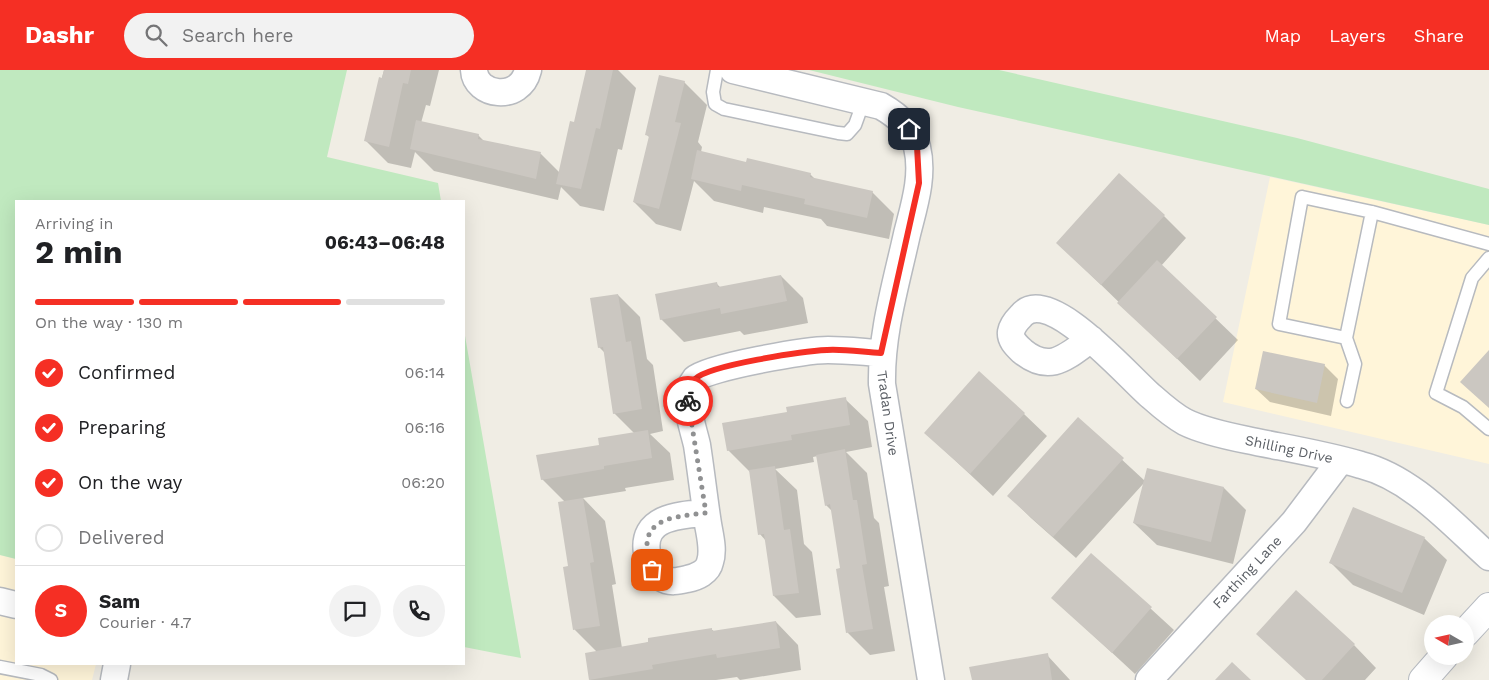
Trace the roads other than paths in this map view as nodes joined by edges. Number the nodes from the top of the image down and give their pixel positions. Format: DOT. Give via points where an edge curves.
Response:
graph roads {
  1 [pos="474,70"];
  2 [pos="528,70"];
  3 [pos="717,70"];
  4 [pos="733,70"];
  5 [pos="864,100"];
  6 [pos="1372,212"];
  7 [pos="1489,244"];
  8 [pos="1489,258"];
  9 [pos="1346,338"];
  10 [pos="1091,339"];
  11 [pos="881,353"];
  12 [pos="1347,401"];
  13 [pos="1489,428"];
  14 [pos="1340,461"];
  15 [pos="706,513"];
  16 [pos="1489,557"];
  17 [pos="0,601"];
  18 [pos="15,605"];
  19 [pos="1489,607"];
  20 [pos="1474,623"];
  21 [pos="117,665"];
  22 [pos="1436,665"];
  23 [pos="0,668"];
  24 [pos="51,680"];
  25 [pos="114,680"];
  26 [pos="931,680"];
  27 [pos="1149,680"];
  28 [pos="1423,680"];
  1 -- 2 [label="street" via="479,84 503,92 521,86"];
  3 -- 5 [label="lane" via="713,92 715,104 724,109 838,133 847,134 855,125"];
  4 -- 5 [label="street, Tradan Drive"];
  5 -- 11 [label="street, Tradan Drive" via="896,114 909,129 917,146 919,164 919,183"];
  6 -- 7 [label="lane"];
  6 -- 9 [label="lane"];
  6 -- 9 [label="lane" via="1302,196 1279,324"];
  8 -- 13 [label="lane" via="1472,278 1436,392 1463,407"];
  9 -- 12 [label="lane" via="1355,364"];
  10 -- 14 [label="street, Shilling Drive" via="1152,397 1185,422 1225,435"];
  11 -- 15 [label="street" via="827,350 726,366 695,379 688,404"];
  11 -- 26 [label="street, Tradan Drive" via="882,384"];
  14 -- 16 [label="street, Shilling Drive" via="1363,465 1409,487"];
  14 -- 27 [label="street, Farthing Lane" via="1294,522"];
  17 -- 18 [label="street"];
  19 -- 20 [label="main road"];
  21 -- 25 [label="street"];
  22 -- 28 [label="main road"];
  23 -- 24 [label="lane"];
}
